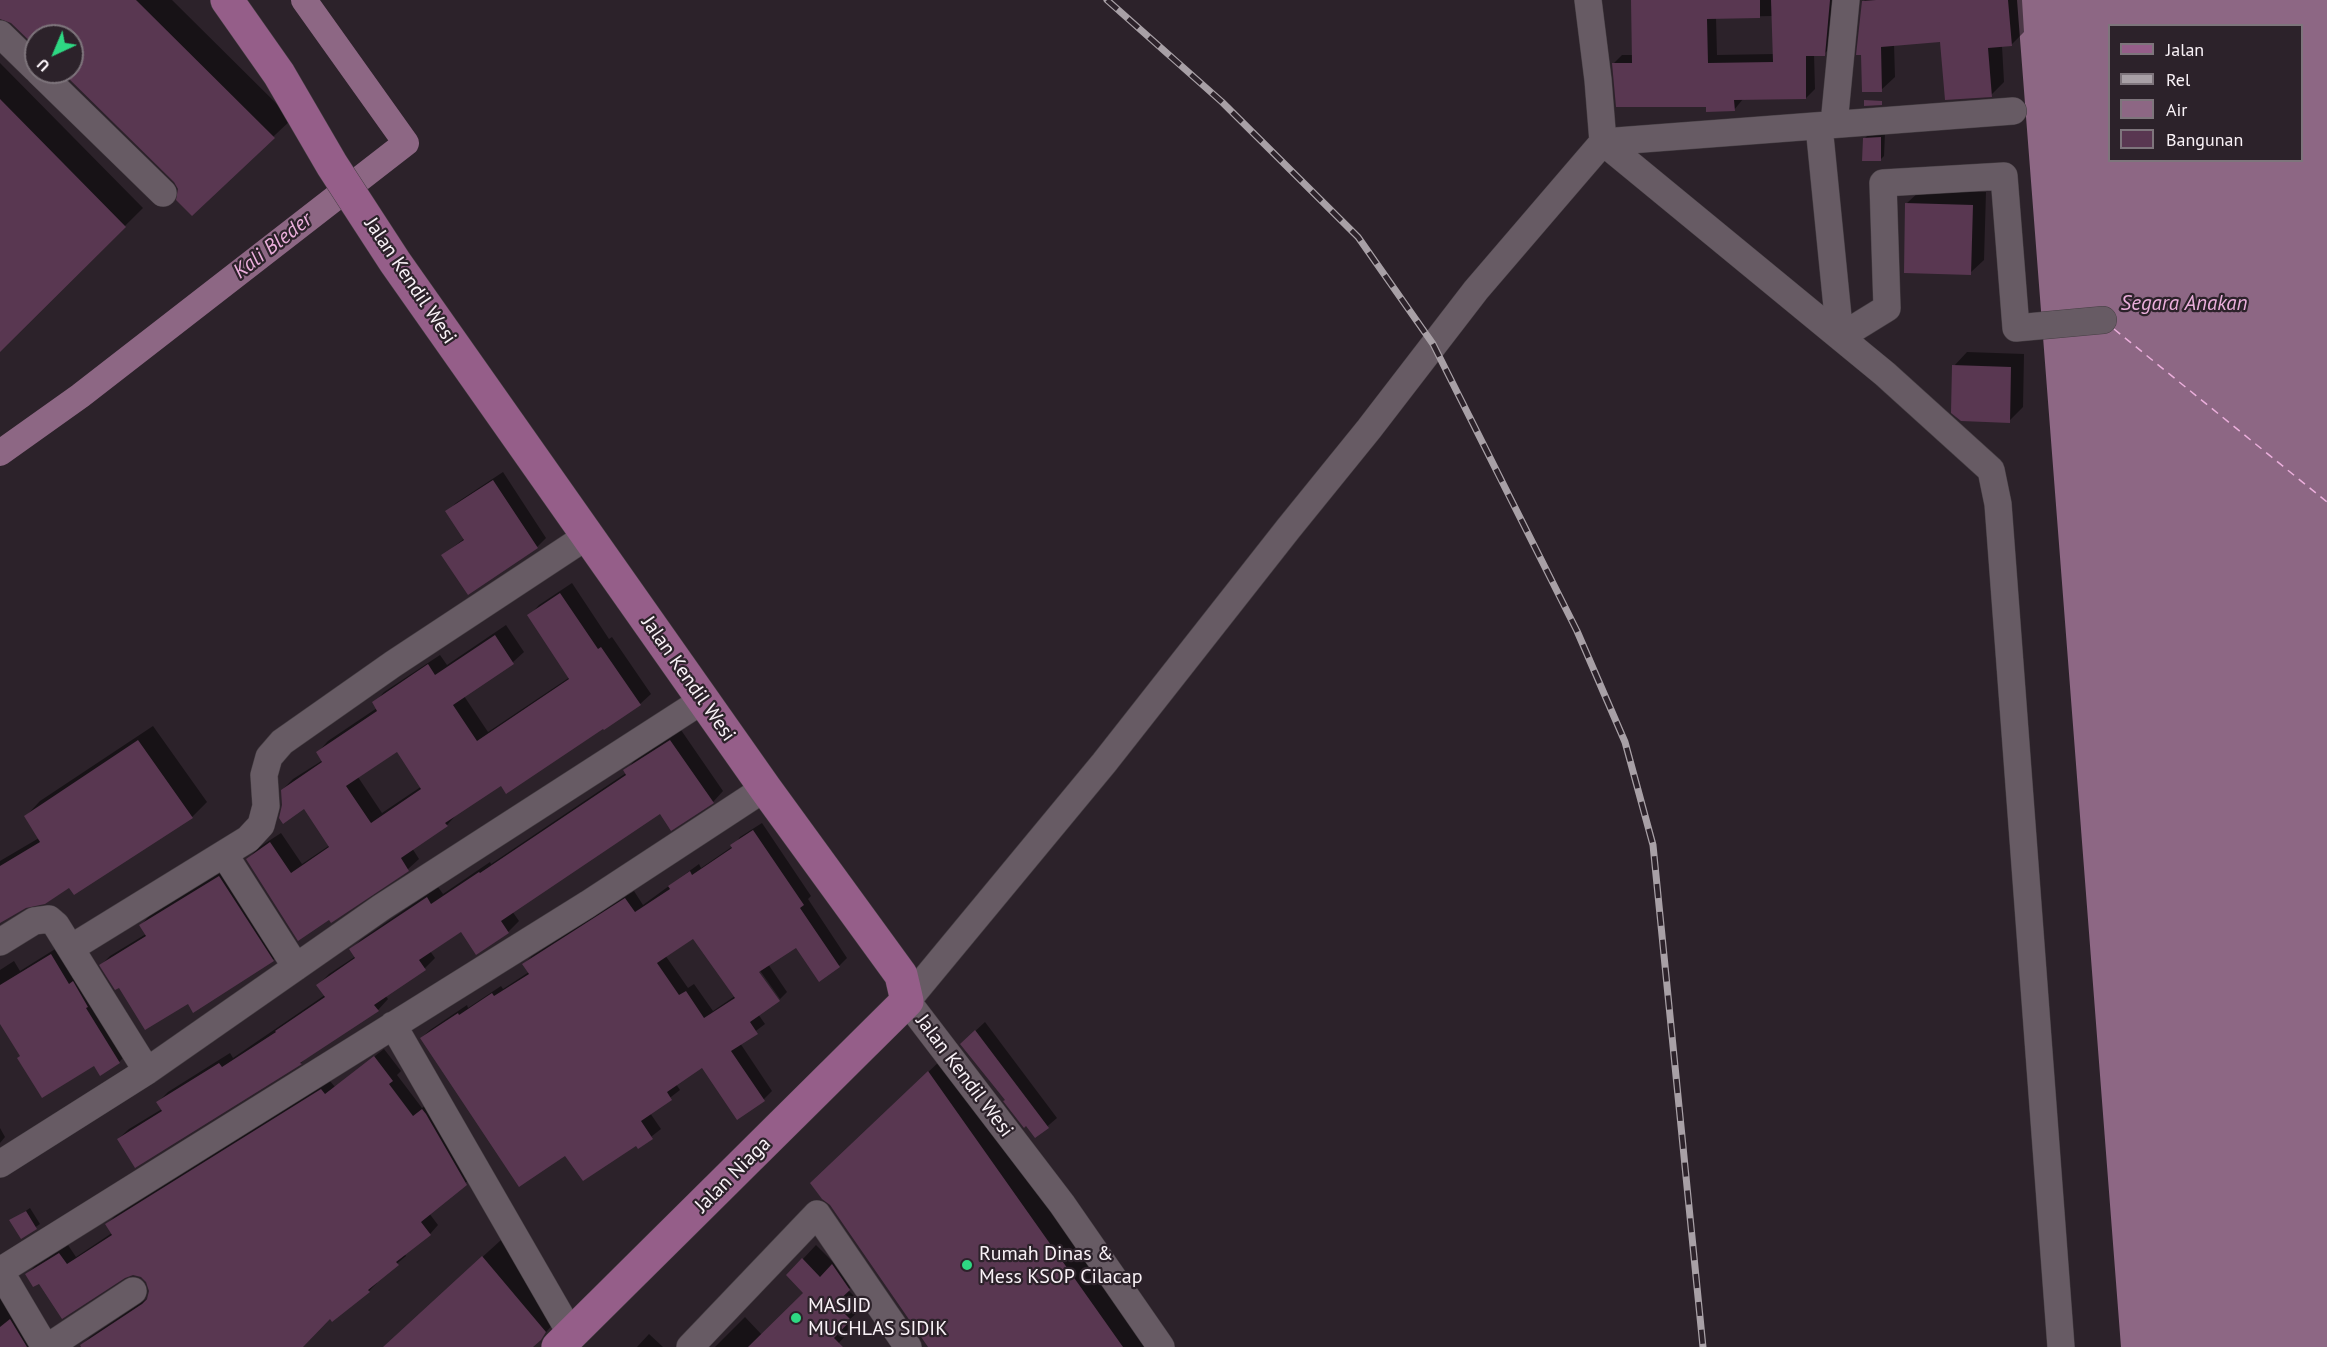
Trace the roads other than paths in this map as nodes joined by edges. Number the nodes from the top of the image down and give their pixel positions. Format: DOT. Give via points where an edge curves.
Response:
graph roads {
  1 [pos="227,0"];
  2 [pos="1588,0"];
  3 [pos="1846,0"];
  4 [pos="0,34"];
  5 [pos="24,57"];
  6 [pos="52,84"];
  7 [pos="2013,111"];
  8 [pos="1827,125"];
  9 [pos="1603,142"];
  10 [pos="163,193"];
  11 [pos="2103,320"];
  12 [pos="1840,337"];
  13 [pos="587,536"];
  14 [pos="703,700"];
  15 [pos="765,788"];
  16 [pos="224,854"];
  17 [pos="0,942"];
  18 [pos="71,948"];
  19 [pos="296,967"];
  20 [pos="907,1001"];
  21 [pos="393,1025"];
  22 [pos="147,1071"];
  23 [pos="0,1164"];
  24 [pos="0,1271"];
  25 [pos="133,1291"];
  26 [pos="564,1341"];
  27 [pos="47,1347"];
  28 [pos="690,1347"];
  29 [pos="908,1347"];
  30 [pos="1161,1347"];
  31 [pos="2061,1347"];
  1 -- 13 [label="main road, Jalan Kendil Wesi" via="279,74 395,262"];
  2 -- 9 [label="street"];
  3 -- 8 [label="street"];
  4 -- 5 [label="street"];
  6 -- 10 [label="street"];
  7 -- 8 [label="street"];
  8 -- 9 [label="street"];
  8 -- 12 [label="street"];
  9 -- 12 [label="street"];
  9 -- 20 [label="street" via="1476,290 1104,763"];
  11 -- 12 [label="street" via="2016,328 2004,176 1883,183 1887,308"];
  12 -- 31 [label="street" via="1991,470 2000,526"];
  13 -- 14 [label="main road, Jalan Kendil Wesi"];
  13 -- 16 [label="street" via="282,742 269,757 264,775 266,806 261,825"];
  14 -- 15 [label="main road, Jalan Kendil Wesi"];
  14 -- 19 [label="street"];
  15 -- 20 [label="main road, Jalan Kendil Wesi" via="901,975"];
  15 -- 21 [label="street"];
  16 -- 18 [label="street"];
  16 -- 19 [label="street"];
  17 -- 18 [label="street" via="34,921 49,919"];
  18 -- 22 [label="street"];
  19 -- 22 [label="street"];
  20 -- 26 [label="main road, Jalan Niaga"];
  20 -- 30 [label="street, Jalan Kendil Wesi" via="1062,1204"];
  21 -- 24 [label="street"];
  21 -- 26 [label="street"];
  22 -- 23 [label="street"];
  24 -- 27 [label="street"];
  25 -- 27 [label="street"];
  28 -- 29 [label="street" via="817,1214"];
}
